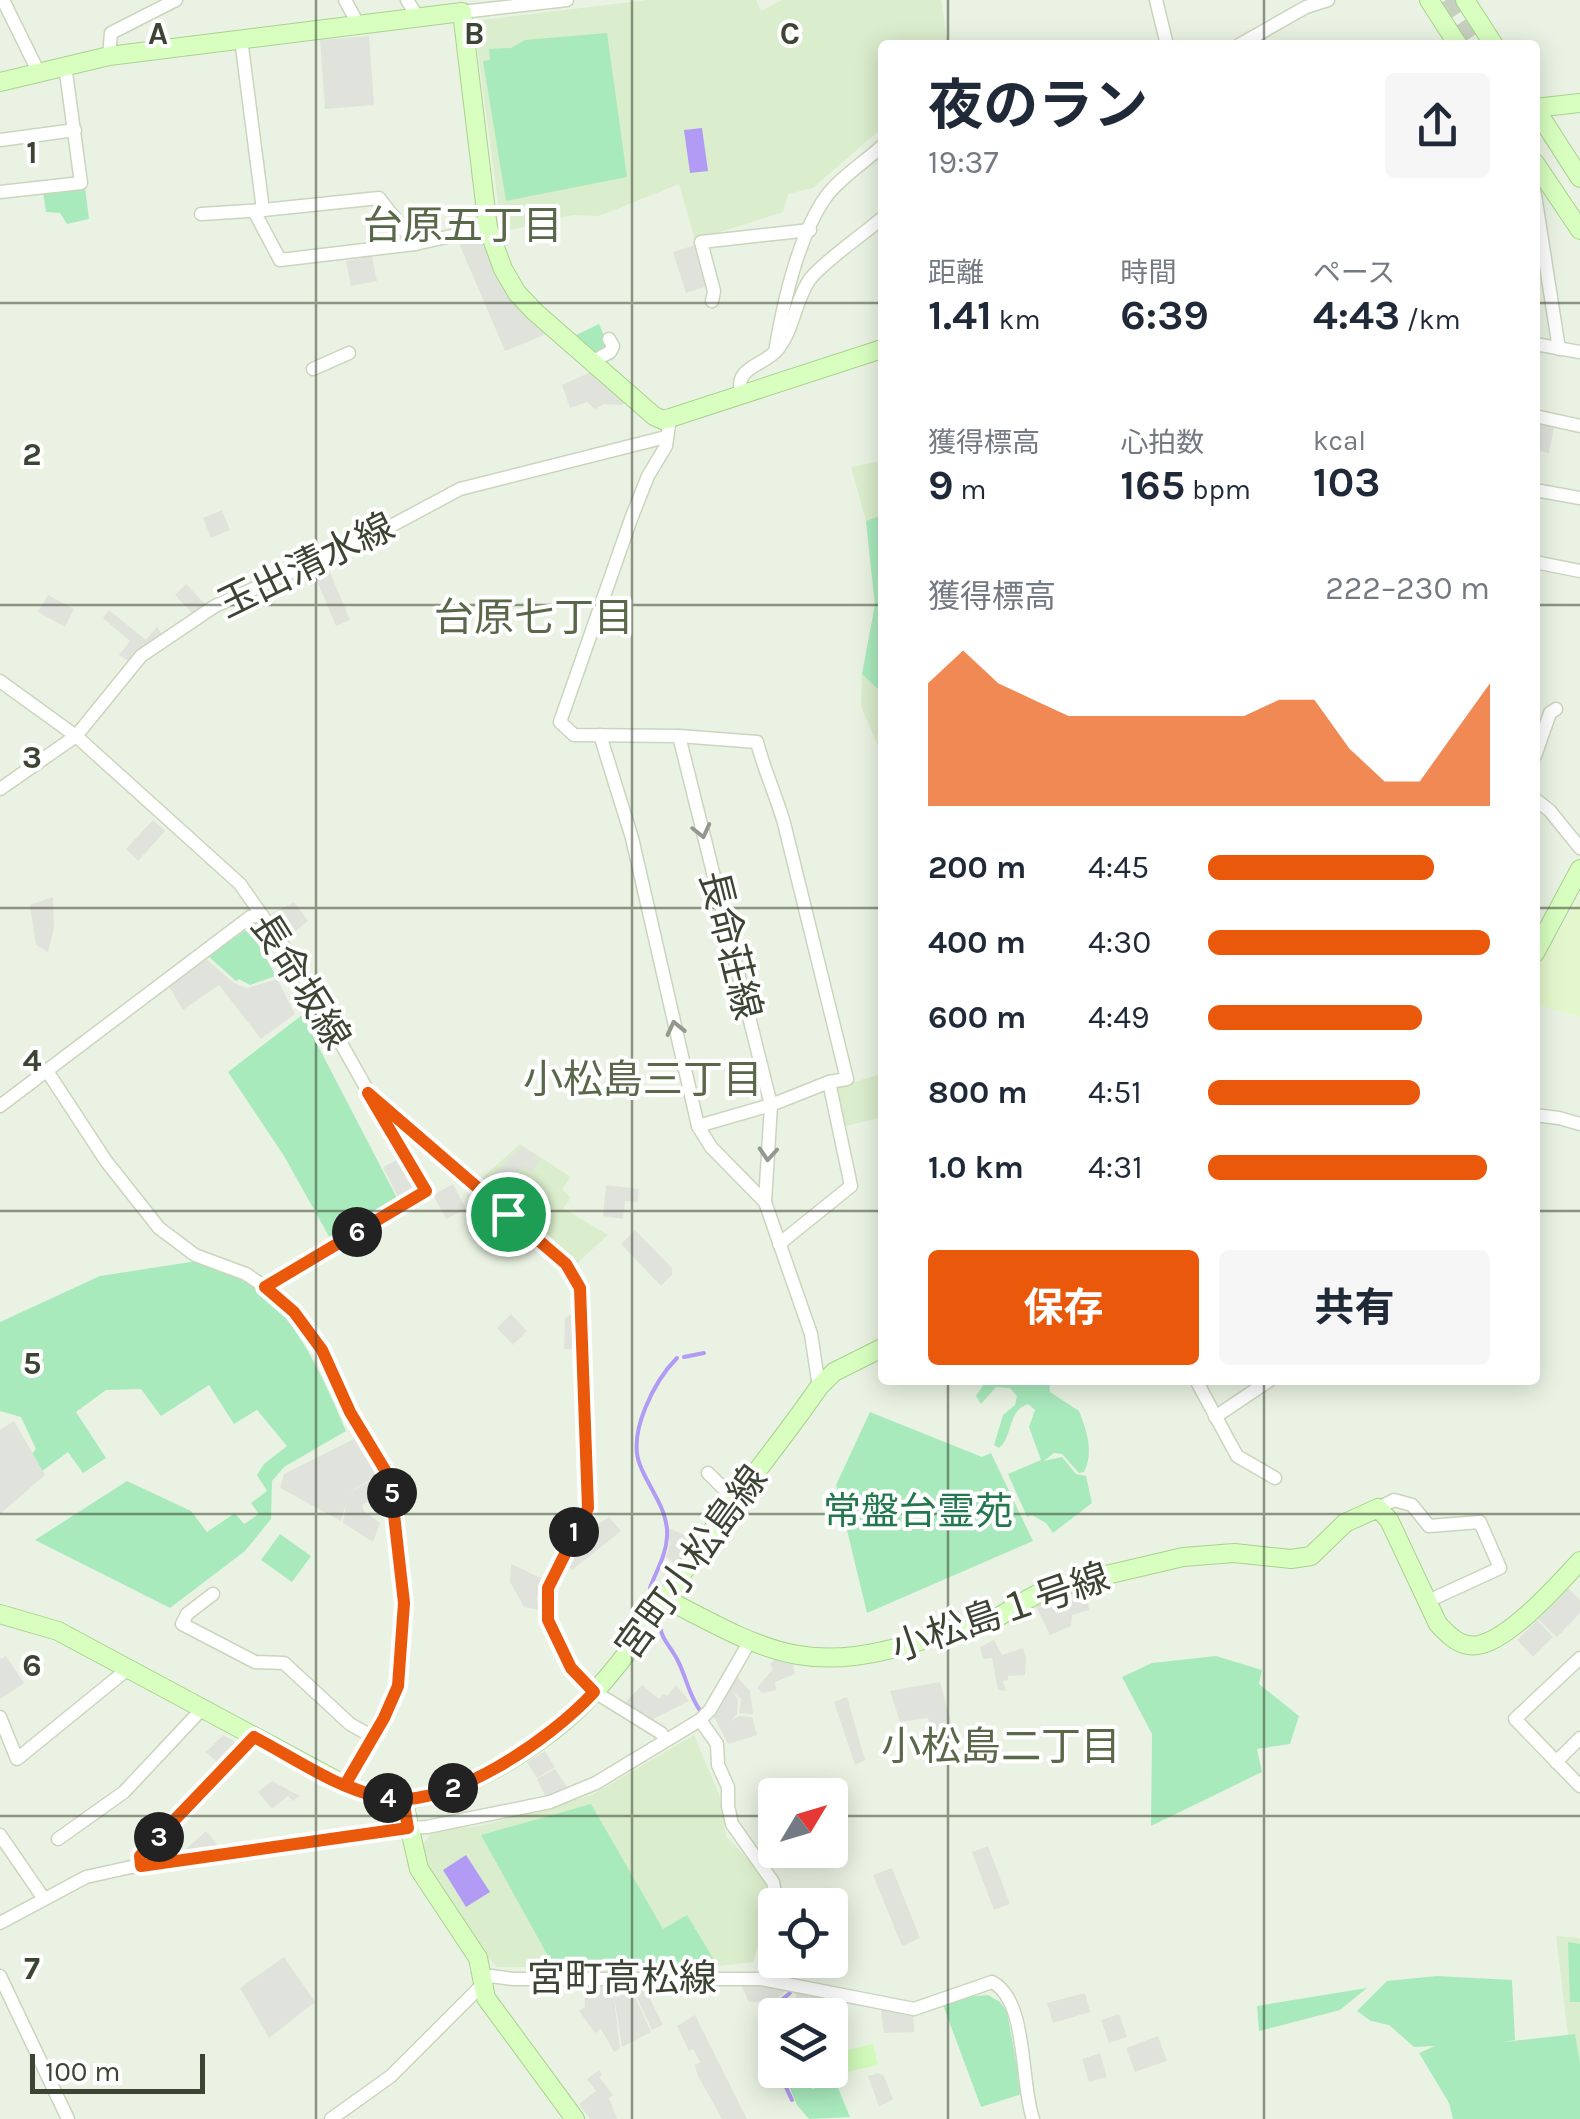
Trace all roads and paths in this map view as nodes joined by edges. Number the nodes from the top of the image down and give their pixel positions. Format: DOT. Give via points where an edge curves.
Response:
graph roads {
  1 [pos="3,0"];
  2 [pos="176,0"];
  3 [pos="345,0"];
  4 [pos="567,0"];
  5 [pos="1156,0"];
  6 [pos="1328,0"];
  7 [pos="1428,0"];
  8 [pos="1465,0"];
  9 [pos="524,2"];
  10 [pos="412,8"];
  11 [pos="462,12"];
  12 [pos="358,24"];
  13 [pos="1489,37"];
  14 [pos="240,39"];
  15 [pos="1165,40"];
  16 [pos="1249,40"];
  17 [pos="1455,40"];
  18 [pos="110,56"];
  19 [pos="66,65"];
  20 [pos="38,72"];
  21 [pos="0,82"];
  22 [pos="1580,103"];
  23 [pos="1540,107"];
  24 [pos="1540,116"];
  25 [pos="75,130"];
  26 [pos="0,140"];
  27 [pos="878,150"];
  28 [pos="1580,178"];
  29 [pos="1540,191"];
  30 [pos="0,192"];
  31 [pos="258,211"];
  32 [pos="201,214"];
  33 [pos="878,221"];
  34 [pos="488,228"];
  35 [pos="810,230"];
  36 [pos="1580,230"];
  37 [pos="414,244"];
  38 [pos="712,301"];
  39 [pos="609,339"];
  40 [pos="1540,345"];
  41 [pos="878,349"];
  42 [pos="1559,349"];
  43 [pos="348,352"];
  44 [pos="776,352"];
  45 [pos="1580,352"];
  46 [pos="591,362"];
  47 [pos="313,370"];
  48 [pos="742,393"];
  49 [pos="1540,417"];
  50 [pos="670,418"];
  51 [pos="1580,426"];
  52 [pos="666,438"];
  53 [pos="1540,491"];
  54 [pos="1580,498"];
  55 [pos="1540,563"];
  56 [pos="1580,571"];
  57 [pos="0,681"];
  58 [pos="1556,709"];
  59 [pos="600,735"];
  60 [pos="76,736"];
  61 [pos="679,736"];
  62 [pos="1540,742"];
  63 [pos="0,790"];
  64 [pos="1540,803"];
  65 [pos="1580,848"];
  66 [pos="1580,869"];
  67 [pos="262,915"];
  68 [pos="1540,945"];
  69 [pos="47,1071"];
  70 [pos="829,1082"];
  71 [pos="368,1093"];
  72 [pos="771,1105"];
  73 [pos="0,1106"];
  74 [pos="1540,1116"];
  75 [pos="1580,1124"];
  76 [pos="698,1126"];
  77 [pos="764,1202"];
  78 [pos="779,1244"];
  79 [pos="265,1287"];
  80 [pos="878,1350"];
  81 [pos="1199,1385"];
  82 [pos="1263,1385"];
  83 [pos="819,1387"];
  84 [pos="1215,1417"];
  85 [pos="708,1474"];
  86 [pos="1274,1478"];
  87 [pos="735,1500"];
  88 [pos="1378,1508"];
  89 [pos="1577,1572"];
  90 [pos="213,1594"];
  91 [pos="666,1599"];
  92 [pos="1428,1601"];
  93 [pos="0,1614"];
  94 [pos="750,1641"];
  95 [pos="1580,1658"];
  96 [pos="129,1668"];
  97 [pos="594,1692"];
  98 [pos="202,1709"];
  99 [pos="0,1716"];
  100 [pos="700,1720"];
  101 [pos="372,1736"];
  102 [pos="254,1737"];
  103 [pos="1580,1738"];
  104 [pos="666,1740"];
  105 [pos="1556,1762"];
  106 [pos="345,1785"];
  107 [pos="1580,1786"];
  108 [pos="403,1799"];
  109 [pos="408,1828"];
  110 [pos="0,1834"];
  111 [pos="58,1839"];
  112 [pos="141,1866"];
  113 [pos="774,1888"];
  114 [pos="44,1898"];
  115 [pos="0,1923"];
  116 [pos="0,1976"];
  117 [pos="772,1978"];
  118 [pos="773,1981"];
  119 [pos="484,1983"];
  120 [pos="68,2119"];
  121 [pos="331,2119"];
  122 [pos="575,2119"];
  123 [pos="1033,2119"];
  1 -- 20 [label="street"];
  2 -- 18 [label="street" via="112,34"];
  3 -- 12 [label="street"];
  4 -- 9 [label="street"];
  5 -- 15 [label="street"];
  6 -- 16 [label="street"];
  7 -- 17 [label="street"];
  8 -- 13 [label="street"];
  9 -- 11 [label="street"];
  10 -- 11 [label="street"];
  10 -- 12 [label="street"];
  11 -- 34 [label="street"];
  12 -- 14 [label="street"];
  14 -- 18 [label="street"];
  14 -- 31 [label="street"];
  18 -- 19 [label="street"];
  19 -- 20 [label="street"];
  19 -- 25 [label="street"];
  20 -- 21 [label="street"];
  22 -- 23 [label="street"];
  24 -- 28 [label="street"];
  25 -- 26 [label="street"];
  25 -- 30 [label="street" via="81,183"];
  27 -- 35 [label="street" via="826,196"];
  29 -- 36 [label="street"];
  29 -- 42 [label="street"];
  31 -- 32 [label="street"];
  31 -- 37 [label="street" via="379,198"];
  31 -- 37 [label="street" via="280,260"];
  33 -- 44 [label="street" via="810,279"];
  34 -- 37 [label="street"];
  34 -- 46 [label="street" via="517,293"];
  35 -- 38 [label="street" via="701,242"];
  35 -- 44 [label="street" via="783,303"];
  39 -- 46 [label="street" via="610,352"];
  40 -- 42 [label="street"];
  41 -- 48 [label="street"];
  42 -- 45 [label="street"];
  43 -- 47 [label="street"];
  44 -- 48 [label="street" via="741,376"];
  46 -- 50 [label="street" via="654,416"];
  48 -- 50 [label="street"];
  49 -- 51 [label="street"];
  50 -- 52 [label="street"];
  52 -- 59 [label="street" via="630,519 560,722 574,734"];
  52 -- 60 [label="street, 玉出清水線" via="460,489 215,606 141,656"];
  53 -- 54 [label="street"];
  55 -- 56 [label="street"];
  57 -- 60 [label="street, 長命坂線"];
  58 -- 62 [label="street"];
  59 -- 61 [label="street"];
  76 -- 59 [label="street, one-way" via="632,838"];
  60 -- 63 [label="street, 玉出清水線"];
  60 -- 67 [label="street, 長命坂線" via="240,884"];
  61 -- 70 [label="street" via="757,742 848,1079"];
  61 -- 72 [label="street, 長命荘線, one-way"];
  64 -- 65 [label="street"];
  66 -- 68 [label="street"];
  67 -- 69 [label="street"];
  67 -- 71 [label="street, 長命坂線"];
  69 -- 73 [label="street"];
  69 -- 79 [label="street" via="159,1228 195,1255"];
  70 -- 72 [label="street"];
  70 -- 78 [label="street" via="851,1186"];
  71 -- 79 [label="street" via="426,1191"];
  71 -- 97 [label="street, 長命坂線" via="566,1264 580,1288 588,1508 548,1588 548,1620 571,1668"];
  72 -- 76 [label="street"];
  72 -- 77 [label="street, 長命荘線, one-way"];
  74 -- 75 [label="street"];
  76 -- 77 [label="street"];
  77 -- 78 [label="street, 長命荘線"];
  78 -- 83 [label="street, 長命荘線" via="811,1334"];
  79 -- 101 [label="street" via="322,1350 388,1475 404,1603 398,1686"];
  80 -- 83 [label="street, 宮町小松島線"];
  81 -- 84 [label="street"];
  82 -- 84 [label="street"];
  83 -- 87 [label="street, 宮町小松島線"];
  84 -- 86 [label="street" via="1237,1456"];
  85 -- 87 [label="street"];
  87 -- 91 [label="street, 宮町小松島線"];
  88 -- 92 [label="street"];
  88 -- 92 [label="street" via="1394,1500 1412,1505 1428,1526 1480,1522 1500,1568"];
  88 -- 94 [label="street, 小松島１号線" via="1345,1524 1311,1556 1234,1553 1164,1561 1051,1588 988,1624 887,1652 825,1660"];
  89 -- 92 [label="street" via="1481,1645 1451,1638"];
  90 -- 101 [label="street" via="182,1624 256,1662 284,1663"];
  91 -- 94 [label="street, 小松島１号線"];
  91 -- 97 [label="street, 宮町小松島線"];
  93 -- 96 [label="street, 宮町小松島線" via="45,1625"];
  94 -- 100 [label="street"];
  95 -- 105 [label="street" via="1515,1719"];
  96 -- 98 [label="street, 宮町小松島線"];
  96 -- 99 [label="street" via="16,1759"];
  97 -- 104 [label="street"];
  97 -- 108 [label="street, 宮町小松島線" via="565,1720 491,1769 452,1788"];
  98 -- 102 [label="street, 宮町小松島線"];
  98 -- 111 [label="street" via="124,1792"];
  100 -- 104 [label="street"];
  100 -- 113 [label="street" via="716,1744 732,1824"];
  101 -- 106 [label="street"];
  102 -- 106 [label="street, 宮町小松島線"];
  102 -- 112 [label="street" via="140,1856"];
  103 -- 105 [label="street"];
  104 -- 109 [label="street" via="550,1802"];
  105 -- 107 [label="street"];
  106 -- 108 [label="street, 宮町小松島線"];
  108 -- 109 [label="street"];
  109 -- 112 [label="street"];
  109 -- 119 [label="street" via="419,1869 478,1958"];
  110 -- 114 [label="street"];
  112 -- 114 [label="street" via="86,1877"];
  114 -- 115 [label="street"];
  116 -- 120 [label="street"];
  117 -- 118 [label="street"];
  118 -- 119 [label="street, 宮町高松線" via="490,1976"];
  118 -- 123 [label="street, 宮町高松線" via="914,2009 994,1982 1016,2012"];
  119 -- 121 [label="street, 宮町高松線" via="391,2076"];
  119 -- 122 [label="street" via="486,1998"];
}
